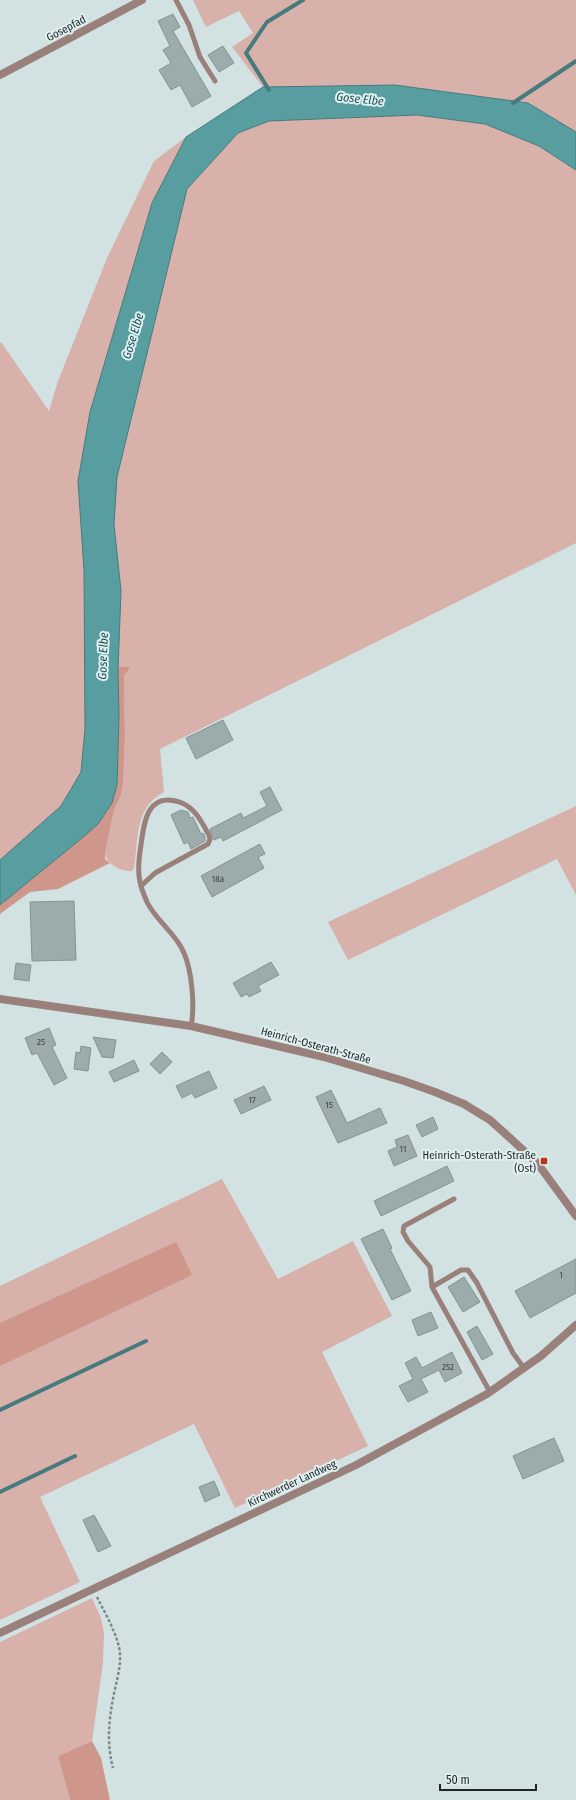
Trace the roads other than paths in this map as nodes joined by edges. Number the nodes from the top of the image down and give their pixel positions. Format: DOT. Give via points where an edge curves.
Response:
graph roads {
  1 [pos="142,0"];
  2 [pos="176,0"];
  3 [pos="0,76"];
  4 [pos="215,81"];
  5 [pos="141,886"];
  6 [pos="0,999"];
  7 [pos="191,1026"];
  8 [pos="454,1199"];
  9 [pos="576,1216"];
  10 [pos="432,1287"];
  11 [pos="576,1325"];
  12 [pos="524,1368"];
  13 [pos="490,1392"];
  14 [pos="0,1633"];
  1 -- 3 [label="street, Gosepfad"];
  2 -- 4 [label="lane" via="189,25 200,57"];
  5 -- 5 [label="lane" via="138,863 147,813 161,802 174,800 185,804 195,812 209,835 208,844 155,873"];
  5 -- 7 [label="lane" via="154,914 185,954 194,1012"];
  6 -- 7 [label="street, Heinrich-Osterath-Straße"];
  7 -- 9 [label="street, Heinrich-Osterath-Straße" via="324,1057 404,1081 464,1104 490,1120 538,1164"];
  8 -- 10 [label="lane" via="404,1226 403,1232 408,1241 430,1267"];
  10 -- 12 [label="lane" via="461,1270 468,1270 478,1283 513,1353"];
  10 -- 13 [label="lane"];
  11 -- 12 [label="street, Kirchwerder Landweg"];
  12 -- 13 [label="street, Kirchwerder Landweg"];
  13 -- 14 [label="street, Kirchwerder Landweg" via="356,1465"];
}
